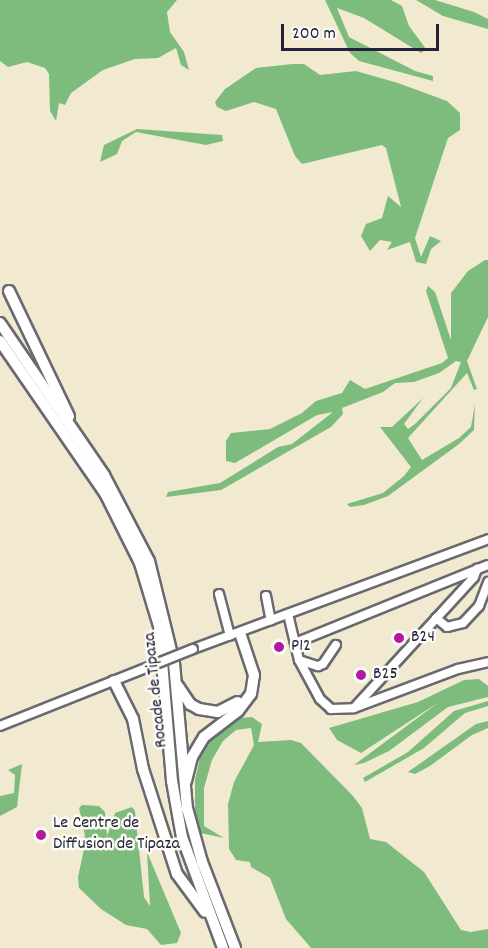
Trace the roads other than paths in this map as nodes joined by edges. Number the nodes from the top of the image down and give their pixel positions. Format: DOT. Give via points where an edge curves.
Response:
graph roads {
  1 [pos="9,291"];
  2 [pos="0,323"];
  3 [pos="0,341"];
  4 [pos="80,441"];
  5 [pos="488,539"];
  6 [pos="488,565"];
  7 [pos="477,570"];
  8 [pos="488,582"];
  9 [pos="219,594"];
  10 [pos="266,596"];
  11 [pos="288,614"];
  12 [pos="436,618"];
  13 [pos="271,621"];
  14 [pos="235,635"];
  15 [pos="295,643"];
  16 [pos="336,645"];
  17 [pos="299,660"];
  18 [pos="488,662"];
  19 [pos="174,663"];
  20 [pos="114,681"];
  21 [pos="354,708"];
  22 [pos="0,726"];
  23 [pos="187,808"];
  24 [pos="213,922"];
  25 [pos="223,948"];
  26 [pos="235,948"];
  1 -- 4 [label="highway"];
  2 -- 4 [label="highway, Rocade de Tipaza"];
  3 -- 24 [label="highway, Rocade de Tipaza" via="105,493 140,563 159,626 176,810 191,865"];
  4 -- 19 [label="highway, Rocade de Tipaza" via="120,501 149,561"];
  5 -- 11 [label="street"];
  6 -- 7 [label="street"];
  7 -- 12 [label="street"];
  7 -- 15 [label="street"];
  8 -- 12 [label="street" via="479,606 463,623 447,627"];
  9 -- 14 [label="street"];
  10 -- 13 [label="street"];
  11 -- 13 [label="street"];
  11 -- 15 [label="street"];
  12 -- 21 [label="street"];
  13 -- 14 [label="street"];
  14 -- 19 [label="highway" via="248,678 243,696 228,709 209,712 190,704 180,690"];
  14 -- 20 [label="street, bridge"];
  14 -- 23 [label="highway" via="254,675 251,694 198,746 188,767"];
  15 -- 17 [label="street"];
  16 -- 17 [label="street" via="328,660 318,666"];
  17 -- 21 [label="street" via="320,699 332,709"];
  18 -- 21 [label="street" via="458,669"];
  19 -- 23 [label="highway, Rocade de Tipaza"];
  20 -- 22 [label="street"];
  20 -- 24 [label="highway" via="133,719 143,769 177,874"];
  23 -- 26 [label="highway, Rocade de Tipaza" via="202,862"];
  24 -- 25 [label="highway, Rocade de Tipaza"];
}
